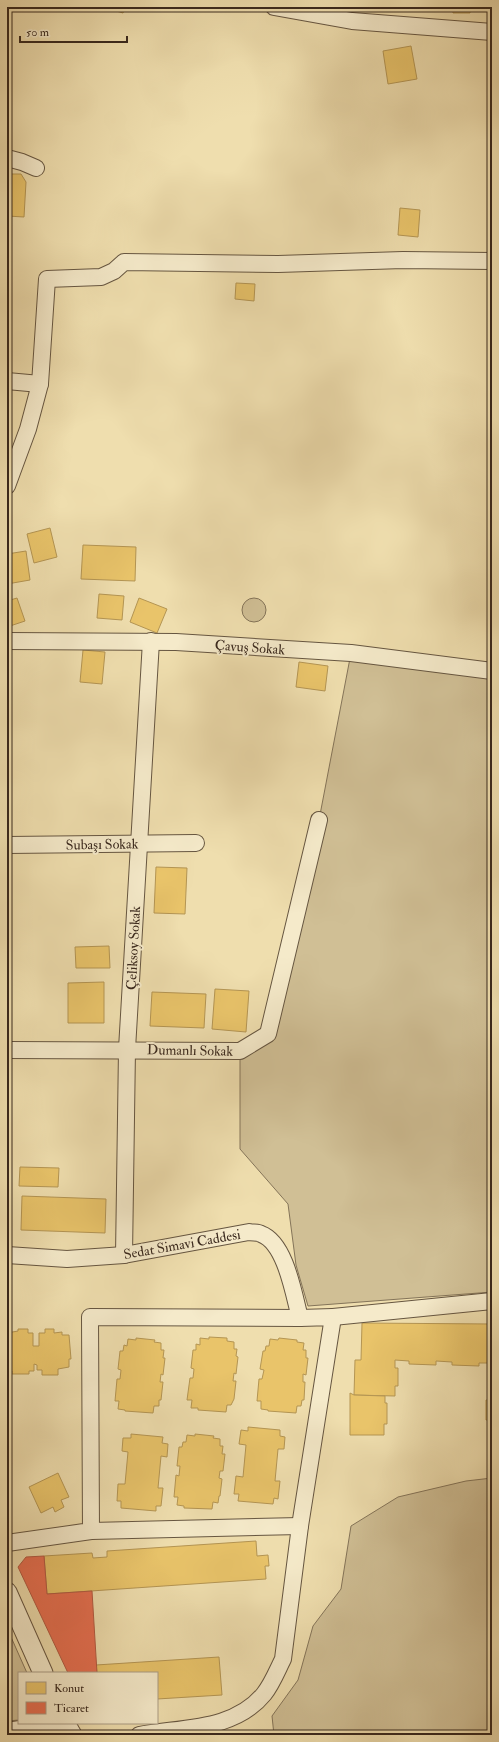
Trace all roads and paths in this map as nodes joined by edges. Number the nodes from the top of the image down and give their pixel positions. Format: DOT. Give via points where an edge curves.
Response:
graph roads {
  1 [pos="274,7"];
  2 [pos="492,32"];
  3 [pos="7,158"];
  4 [pos="36,168"];
  5 [pos="492,260"];
  6 [pos="7,381"];
  7 [pos="40,384"];
  8 [pos="7,486"];
  9 [pos="7,641"];
  10 [pos="151,642"];
  11 [pos="492,672"];
  12 [pos="319,820"];
  13 [pos="138,843"];
  14 [pos="196,843"];
  15 [pos="7,845"];
  16 [pos="7,1050"];
  17 [pos="127,1050"];
  18 [pos="124,1255"];
  19 [pos="7,1256"];
  20 [pos="492,1301"];
  21 [pos="333,1316"];
  22 [pos="300,1318"];
  23 [pos="300,1526"];
  24 [pos="91,1531"];
  25 [pos="7,1543"];
  26 [pos="7,1592"];
  27 [pos="43,1672"];
  28 [pos="53,1724"];
  29 [pos="66,1724"];
  30 [pos="219,1729"];
  31 [pos="7,1731"];
  32 [pos="72,1735"];
  33 [pos="139,1735"];
  1 -- 2 [label="street" via="352,21"];
  3 -- 4 [label="street"];
  5 -- 7 [label="street" via="278,264 124,262 114,271 101,277 47,279"];
  6 -- 7 [label="street"];
  7 -- 8 [label="street" via="28,429"];
  9 -- 10 [label="street, Çavuş Sokak"];
  10 -- 11 [label="street, Çavuş Sokak" via="351,653"];
  10 -- 13 [label="street, Çeliksoy Sokak"];
  12 -- 17 [label="street, Dumanlı Sokak" via="268,1034 240,1051"];
  13 -- 14 [label="street, Subaşı Sokak"];
  13 -- 15 [label="street, Subaşı Sokak"];
  13 -- 17 [label="street, Çeliksoy Sokak"];
  16 -- 17 [label="street, Dumanlı Sokak"];
  17 -- 18 [label="street, Çeliksoy Sokak"];
  18 -- 19 [label="street, Sedat Simavi Caddesi" via="67,1259"];
  18 -- 22 [label="street, Sedat Simavi Caddesi" via="244,1233 261,1234 274,1244 286,1264"];
  20 -- 21 [label="street"];
  21 -- 22 [label="street"];
  21 -- 23 [label="street"];
  22 -- 24 [label="street" via="90,1317"];
  23 -- 24 [label="street"];
  23 -- 30 [label="street" via="283,1659 264,1694 245,1712"];
  24 -- 25 [label="street"];
  26 -- 27 [label="street"];
  28 -- 31 [label="street"];
  29 -- 32 [label="street"];
  30 -- 33 [label="street"];
}
